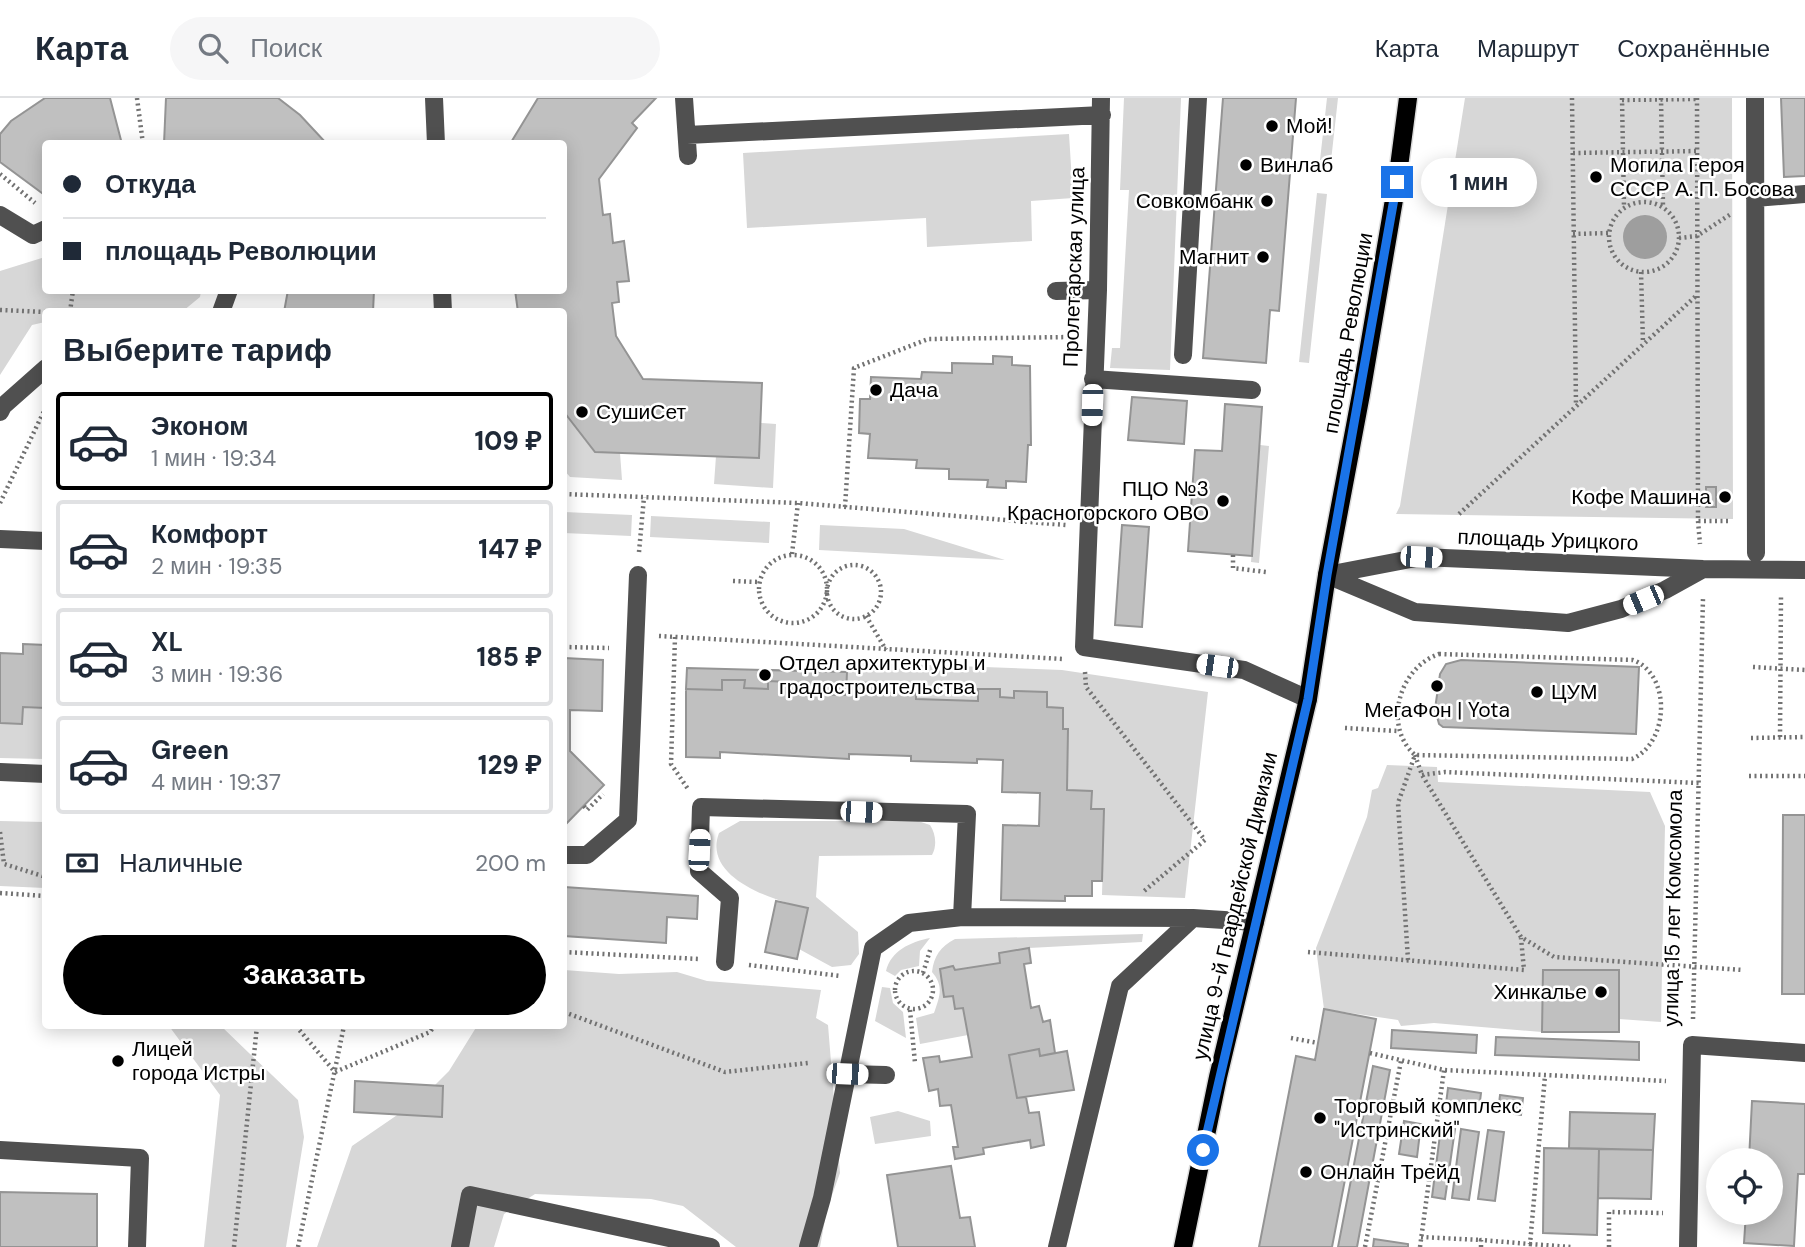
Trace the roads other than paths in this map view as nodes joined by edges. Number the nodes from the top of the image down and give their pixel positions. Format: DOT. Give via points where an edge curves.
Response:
graph roads {
  1 [pos="434,98"];
  2 [pos="684,98"];
  3 [pos="1198,98"];
  4 [pos="1408,98"];
  5 [pos="1755,98"];
  6 [pos="1102,106"];
  7 [pos="687,135"];
  8 [pos="436,140"];
  9 [pos="688,156"];
  10 [pos="1805,194"];
  11 [pos="1755,198"];
  12 [pos="0,215"];
  13 [pos="42,231"];
  14 [pos="1056,290"];
  15 [pos="1098,290"];
  16 [pos="1183,355"];
  17 [pos="42,371"];
  18 [pos="1093,379"];
  19 [pos="1252,390"];
  20 [pos="0,412"];
  21 [pos="0,538"];
  22 [pos="42,541"];
  23 [pos="1756,561"];
  24 [pos="1703,569"];
  25 [pos="1805,570"];
  26 [pos="638,575"];
  27 [pos="1327,575"];
  28 [pos="1308,699"];
  29 [pos="0,772"];
  30 [pos="42,774"];
  31 [pos="567,855"];
  32 [pos="962,917"];
  33 [pos="1193,918"];
  34 [pos="1255,922"];
  35 [pos="725,962"];
  36 [pos="1805,1053"];
  37 [pos="847,1074"];
  38 [pos="886,1075"];
  39 [pos="0,1150"];
  40 [pos="136,1247"];
  41 [pos="460,1247"];
  42 [pos="712,1247"];
  43 [pos="808,1247"];
  44 [pos="1057,1247"];
  45 [pos="1183,1247"];
  46 [pos="1688,1247"];
  1 -- 8 [label="street"];
  2 -- 7 [label="street"];
  3 -- 16 [label="street"];
  4 -- 27 [label="main road, площадь Революции" via="1362,394"];
  5 -- 11 [label="street"];
  6 -- 7 [label="street"];
  6 -- 15 [label="street, Пролетарская улица"];
  7 -- 9 [label="street"];
  10 -- 11 [label="street"];
  11 -- 23 [label="street"];
  12 -- 13 [label="street" via="33,234"];
  14 -- 15 [label="street"];
  15 -- 18 [label="street, Пролетарская улица"];
  17 -- 20 [label="street"];
  18 -- 19 [label="street"];
  18 -- 28 [label="street, Пролетарская улица" via="1088,527 1077,653 1244,670"];
  21 -- 22 [label="street"];
  23 -- 24 [label="street, площадь Урицкого"];
  23 -- 25 [label="street, площадь Урицкого"];
  24 -- 27 [label="street, площадь Урицкого" via="1421,557"];
  24 -- 27 [label="street, площадь Урицкого" via="1621,609 1568,623 1415,612"];
  26 -- 31 [label="street" via="628,820 587,855"];
  27 -- 28 [label="main road, улица 9-й Гвардейской Дивизии"];
  28 -- 34 [label="main road, улица 9-й Гвардейской Дивизии"];
  29 -- 30 [label="street"];
  32 -- 33 [label="street"];
  32 -- 35 [label="street" via="967,814 701,807 698,871 730,898"];
  32 -- 37 [label="street" via="909,923 873,948"];
  33 -- 34 [label="street"];
  33 -- 44 [label="street" via="1120,986"];
  34 -- 45 [label="main road, улица 9-й Гвардейской Дивизии"];
  36 -- 46 [label="street, улица 15 лет Комсомола" via="1692,1045"];
  37 -- 38 [label="street"];
  37 -- 43 [label="street"];
  39 -- 40 [label="street" via="140,1158"];
  41 -- 42 [label="street" via="470,1195"];
}
